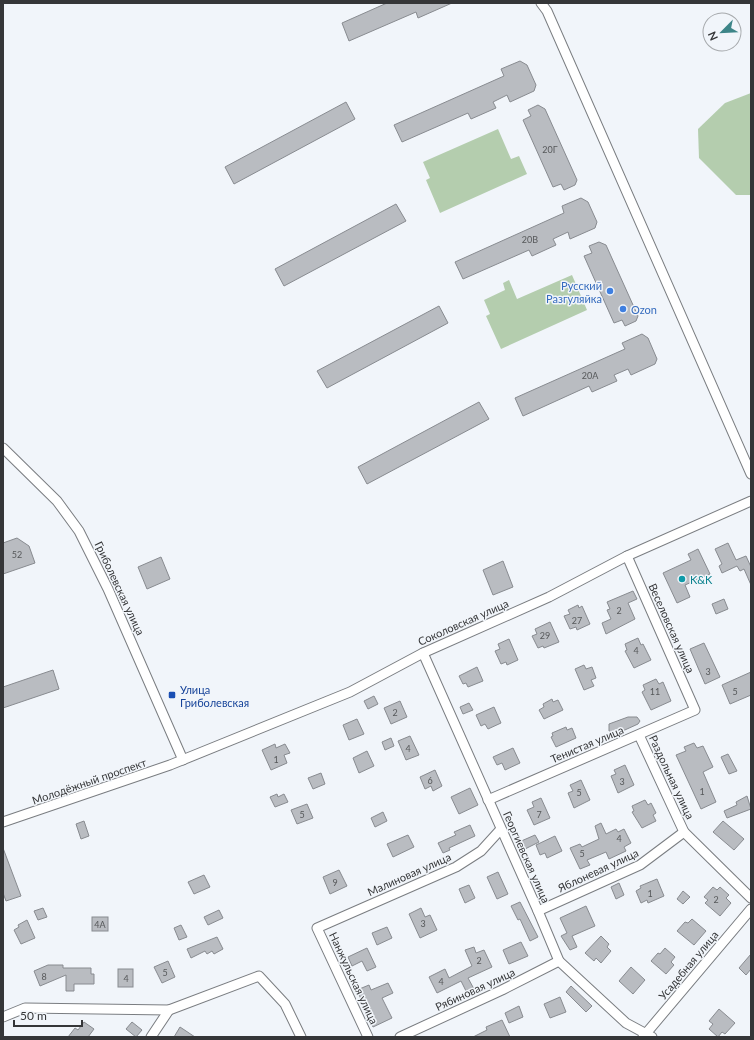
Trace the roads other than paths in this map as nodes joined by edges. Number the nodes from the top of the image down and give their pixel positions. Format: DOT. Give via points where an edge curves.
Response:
graph roads {
  1 [pos="541,3"];
  2 [pos="3,448"];
  3 [pos="751,474"];
  4 [pos="751,501"];
  5 [pos="627,556"];
  6 [pos="423,653"];
  7 [pos="696,710"];
  8 [pos="639,735"];
  9 [pos="183,760"];
  10 [pos="488,800"];
  11 [pos="3,822"];
  12 [pos="501,829"];
  13 [pos="684,832"];
  14 [pos="751,898"];
  15 [pos="751,909"];
  16 [pos="538,911"];
  17 [pos="317,928"];
  18 [pos="559,961"];
  19 [pos="169,1010"];
  20 [pos="3,1017"];
  21 [pos="647,1036"];
  22 [pos="151,1037"];
  23 [pos="302,1037"];
  24 [pos="368,1037"];
  25 [pos="400,1037"];
  1 -- 3 [label="street" via="547,11"];
  2 -- 9 [label="street, Гриболевская улица" via="57,501 79,532 108,589"];
  4 -- 5 [label="street, Соколовская улица"];
  5 -- 6 [label="street, Соколовская улица" via="549,597"];
  5 -- 7 [label="street, Веселовская улица"];
  6 -- 9 [label="street, Соколовская улица" via="350,692"];
  6 -- 10 [label="street, Георгиевская улица"];
  7 -- 8 [label="street, Тенистая улица"];
  8 -- 10 [label="street, Тенистая улица"];
  8 -- 13 [label="street, Раздольная улица"];
  9 -- 11 [label="street, Молодёжный проспект"];
  10 -- 12 [label="street, Георгиевская улица"];
  12 -- 16 [label="street, Георгиевская улица"];
  12 -- 17 [label="street, Малиновая улица" via="481,851 456,867"];
  13 -- 14 [label="street, Раздольная улица"];
  13 -- 16 [label="street, Яблоневая улица" via="640,865"];
  15 -- 21 [label="street, Усадебная улица"];
  16 -- 18 [label="street, Георгиевская улица"];
  17 -- 24 [label="street, Нанжульская улица"];
  18 -- 21 [label="street, Георгиевская улица" via="626,1023"];
  18 -- 25 [label="street, Рябиновая улица"];
  19 -- 20 [label="street" via="25,1008"];
  19 -- 22 [label="street"];
  19 -- 23 [label="street" via="259,976 285,1004"];
}
